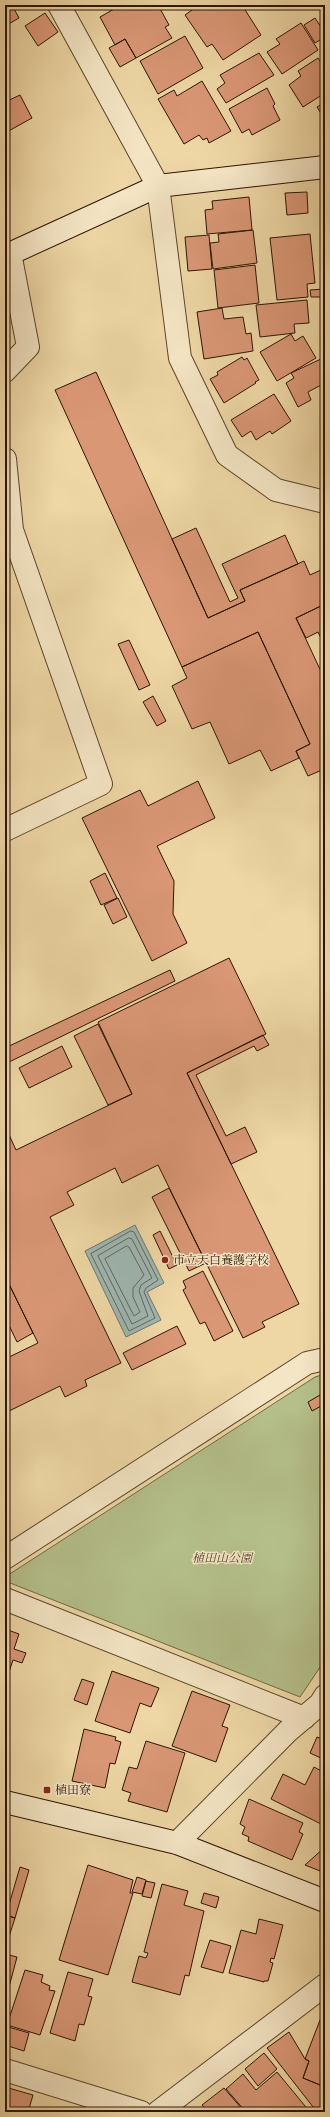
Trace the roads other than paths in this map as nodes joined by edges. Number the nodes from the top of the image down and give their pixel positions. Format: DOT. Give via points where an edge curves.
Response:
graph roads {
  1 [pos="59,5"];
  2 [pos="325,167"];
  3 [pos="158,186"];
  4 [pos="8,254"];
  5 [pos="5,371"];
  6 [pos="5,459"];
  7 [pos="325,502"];
  8 [pos="5,830"];
  9 [pos="325,1359"];
  10 [pos="5,1558"];
  11 [pos="5,1599"];
  12 [pos="325,1696"];
  13 [pos="304,1718"];
  14 [pos="5,1802"];
  15 [pos="177,1843"];
  16 [pos="325,1901"];
  17 [pos="325,1985"];
  18 [pos="5,2070"];
  19 [pos="141,2112"];
  20 [pos="158,2112"];
  1 -- 3 [label="street"];
  2 -- 3 [label="street"];
  3 -- 4 [label="street"];
  3 -- 7 [label="street" via="180,358 226,455 276,490"];
  4 -- 5 [label="street" via="28,348"];
  6 -- 8 [label="street" via="12,530 101,784"];
  9 -- 10 [label="street" via="307,1363"];
  11 -- 13 [label="street"];
  12 -- 13 [label="street"];
  13 -- 15 [label="street"];
  14 -- 15 [label="street"];
  15 -- 16 [label="street"];
  17 -- 20 [label="street"];
  18 -- 19 [label="street"];
}
